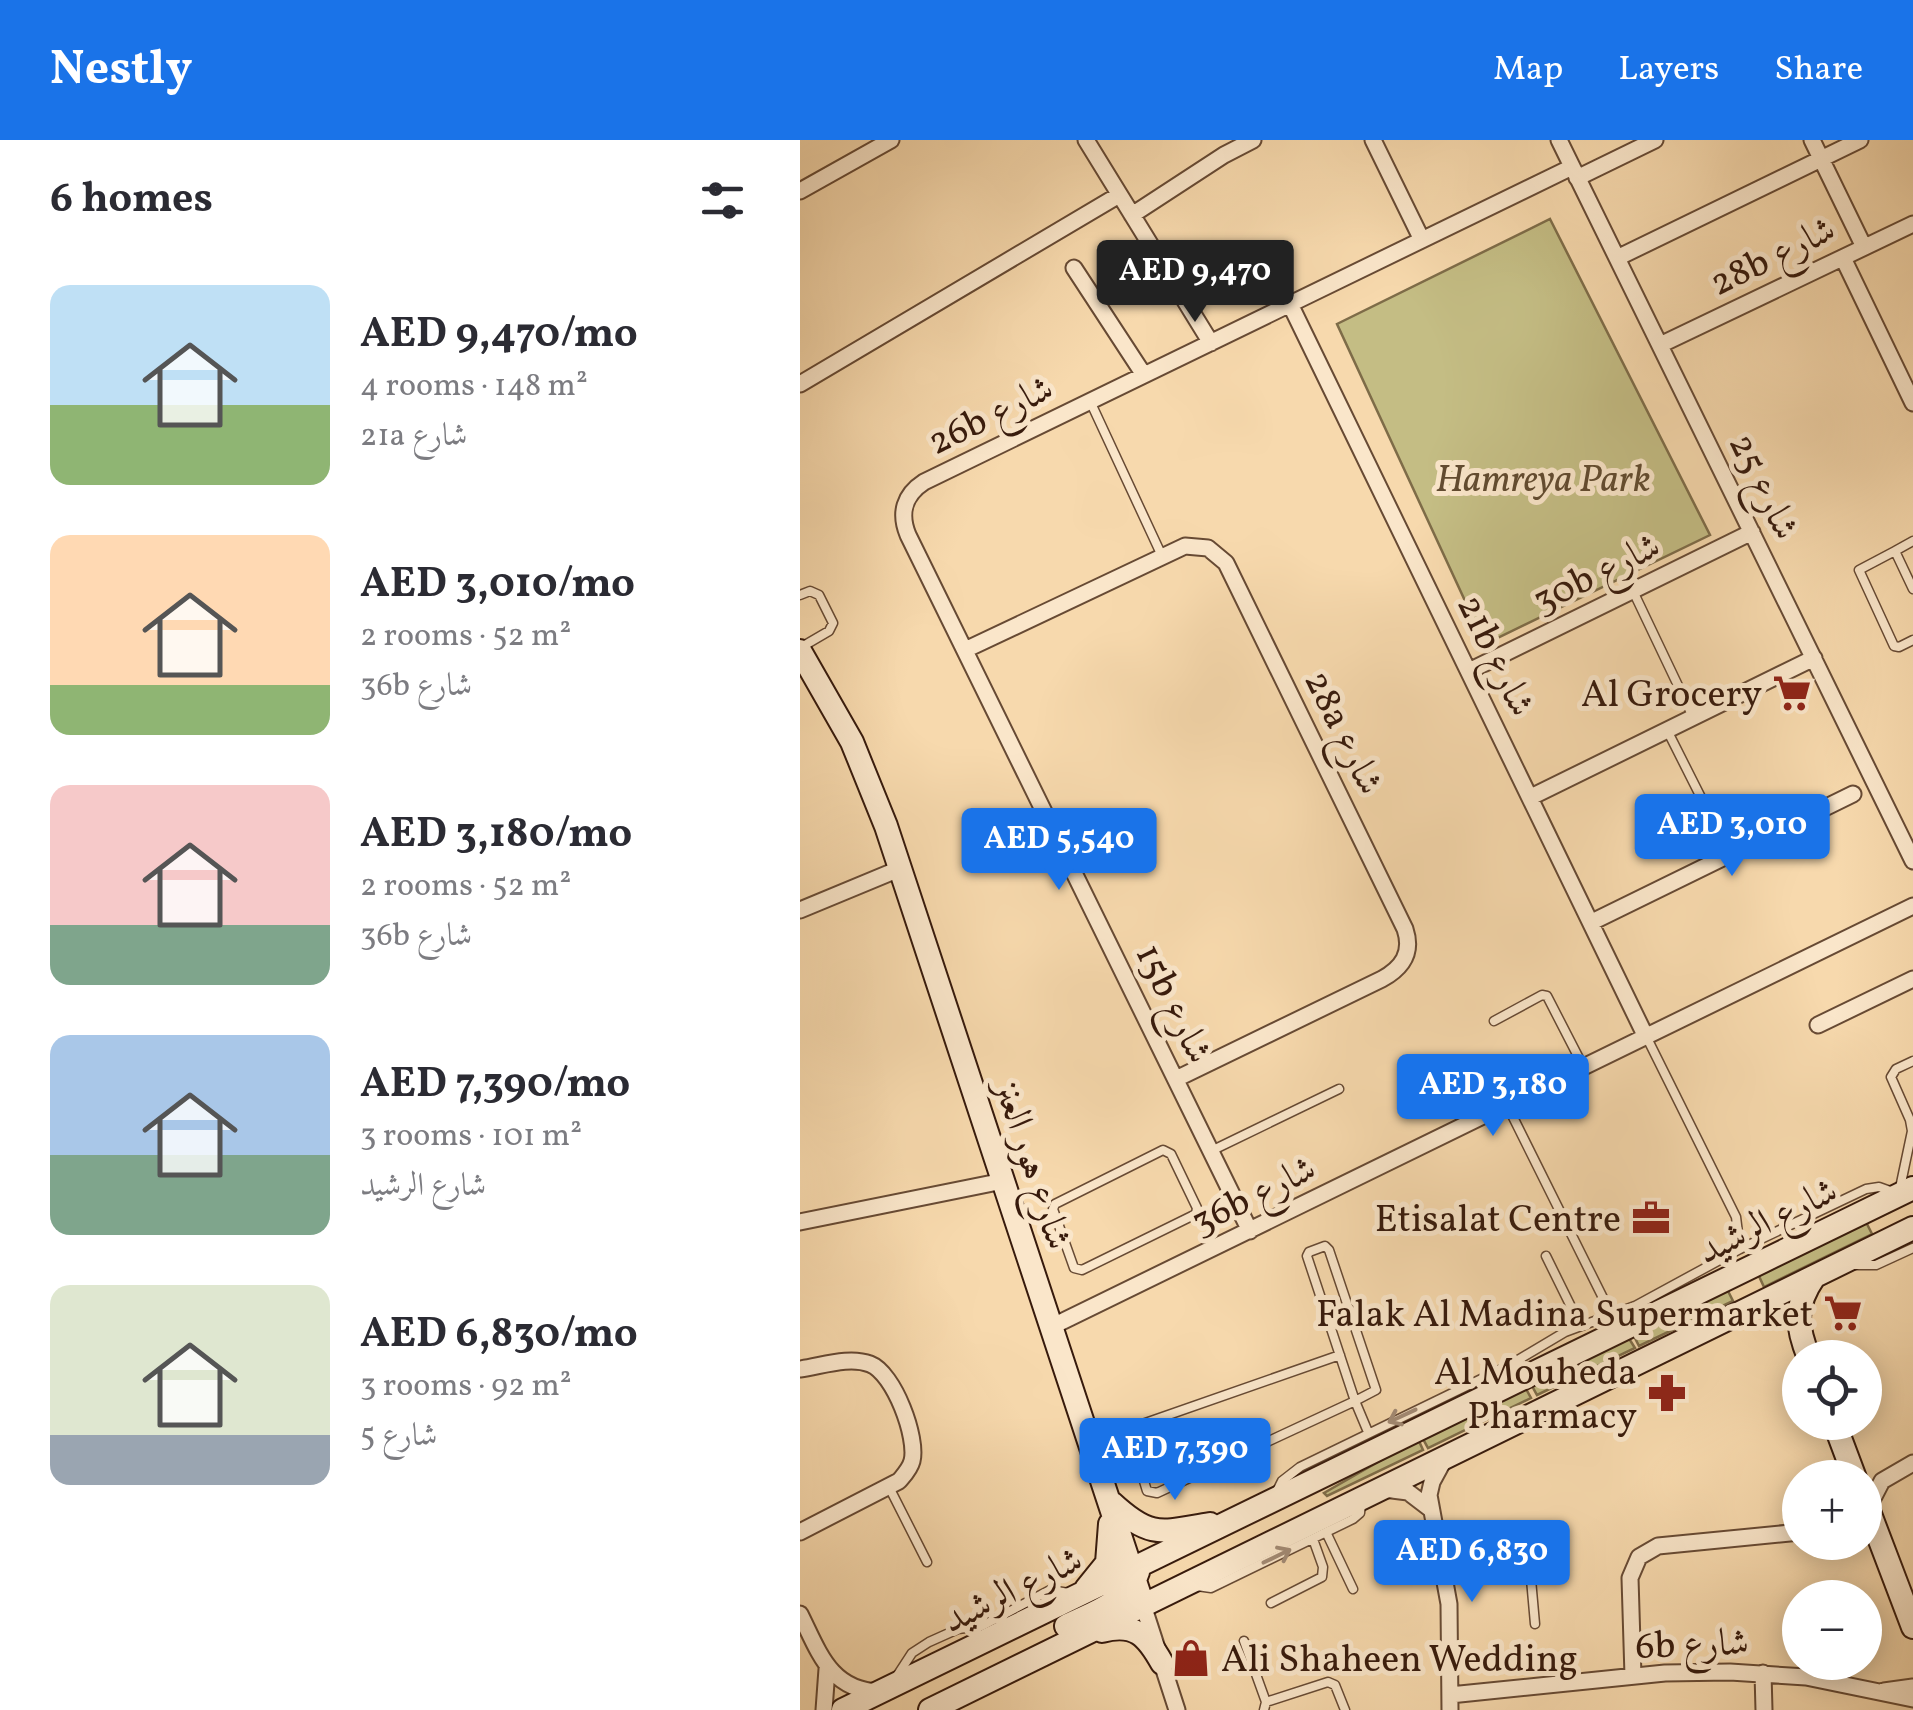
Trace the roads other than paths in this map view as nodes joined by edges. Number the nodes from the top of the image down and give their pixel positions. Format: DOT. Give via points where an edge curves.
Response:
graph roads {
  1 [pos="891,140"];
  2 [pos="1086,140"];
  3 [pos="1214,140"];
  4 [pos="1253,140"];
  5 [pos="1373,140"];
  6 [pos="1559,140"];
  7 [pos="1655,140"];
  8 [pos="1812,140"];
  9 [pos="1860,140"];
  10 [pos="1224,155"];
  11 [pos="1821,159"];
  12 [pos="1575,172"];
  13 [pos="800,192"];
  14 [pos="1119,194"];
  15 [pos="1132,215"];
  16 [pos="1913,224"];
  17 [pos="1422,240"];
  18 [pos="1864,247"];
  19 [pos="1617,258"];
  20 [pos="1843,258"];
  21 [pos="1074,268"];
  22 [pos="1290,304"];
  23 [pos="1210,343"];
  24 [pos="1660,345"];
  25 [pos="1144,375"];
  26 [pos="800,384"];
  27 [pos="1090,401"];
  28 [pos="1913,404"];
  29 [pos="1752,532"];
  30 [pos="908,536"];
  31 [pos="1913,542"];
  32 [pos="1895,551"];
  33 [pos="1162,556"];
  34 [pos="1633,590"];
  35 [pos="1913,590"];
  36 [pos="800,595"];
  37 [pos="1913,640"];
  38 [pos="800,650"];
  39 [pos="965,650"];
  40 [pos="1814,658"];
  41 [pos="1469,671"];
  42 [pos="1693,718"];
  43 [pos="1666,730"];
  44 [pos="1853,794"];
  45 [pos="1532,797"];
  46 [pos="1730,854"];
  47 [pos="1913,861"];
  48 [pos="899,870"];
  49 [pos="1913,906"];
  50 [pos="800,910"];
  51 [pos="1592,922"];
  52 [pos="1913,979"];
  53 [pos="1494,1021"];
  54 [pos="1818,1025"];
  55 [pos="1645,1035"];
  56 [pos="1913,1061"];
  57 [pos="1584,1066"];
  58 [pos="1176,1079"];
  59 [pos="1339,1089"];
  60 [pos="1508,1107"];
  61 [pos="1912,1119"];
  62 [pos="1211,1151"];
  63 [pos="1003,1181"];
  64 [pos="1906,1192"];
  65 [pos="1236,1200"];
  66 [pos="1197,1212"];
  67 [pos="800,1222"];
  68 [pos="1913,1228"];
  69 [pos="1250,1231"];
  70 [pos="1913,1248"];
  71 [pos="1740,1250"];
  72 [pos="1546,1256"];
  73 [pos="1841,1262"];
  74 [pos="1814,1276"];
  75 [pos="1611,1314"];
  76 [pos="1580,1324"];
  77 [pos="1052,1327"];
  78 [pos="1803,1340"];
  79 [pos="1340,1355"];
  80 [pos="800,1369"];
  81 [pos="1355,1401"];
  82 [pos="1368,1432"];
  83 [pos="1361,1457"];
  84 [pos="1445,1458"];
  85 [pos="1913,1463"];
  86 [pos="1890,1474"];
  87 [pos="1882,1475"];
  88 [pos="1882,1482"];
  89 [pos="889,1487"];
  90 [pos="1371,1494"];
  91 [pos="1110,1500"];
  92 [pos="1274,1502"];
  93 [pos="1430,1508"];
  94 [pos="1234,1521"];
  95 [pos="800,1532"];
  96 [pos="1326,1532"];
  97 [pos="1782,1534"];
  98 [pos="1313,1539"];
  99 [pos="1882,1551"];
  100 [pos="927,1562"];
  101 [pos="1445,1570"];
  102 [pos="1135,1572"];
  103 [pos="1188,1584"];
  104 [pos="1353,1589"];
  105 [pos="1079,1596"];
  106 [pos="1271,1603"];
  107 [pos="1143,1605"];
  108 [pos="800,1614"];
  109 [pos="1535,1624"];
  110 [pos="1913,1627"];
  111 [pos="1244,1641"];
  112 [pos="1043,1654"];
  113 [pos="1162,1662"];
  114 [pos="828,1669"];
  115 [pos="1763,1674"];
  116 [pos="1633,1676"];
  117 [pos="1913,1686"];
  118 [pos="885,1689"];
  119 [pos="1875,1692"];
  120 [pos="1913,1699"];
  121 [pos="1450,1702"];
  122 [pos="1265,1706"];
  123 [pos="824,1710"];
  124 [pos="843,1710"];
  125 [pos="914,1710"];
  126 [pos="930,1710"];
  127 [pos="1176,1710"];
  128 [pos="1345,1710"];
  129 [pos="1764,1710"];
  1 -- 13 [label="street"];
  2 -- 14 [label="street"];
  3 -- 10 [label="street"];
  4 -- 10 [label="street"];
  5 -- 17 [label="street"];
  6 -- 12 [label="street, شارع 25"];
  7 -- 12 [label="street, 26b شارع"];
  8 -- 11 [label="street"];
  9 -- 11 [label="street"];
  10 -- 15 [label="street"];
  11 -- 18 [label="street"];
  11 -- 19 [label="street"];
  12 -- 17 [label="street, 26b شارع"];
  12 -- 19 [label="street, شارع 25"];
  14 -- 15 [label="street"];
  14 -- 26 [label="street"];
  15 -- 23 [label="street"];
  16 -- 18 [label="street, 28b شارع"];
  17 -- 22 [label="street, 26b شارع"];
  18 -- 20 [label="street, 28b شارع"];
  19 -- 24 [label="street, شارع 25"];
  20 -- 24 [label="street, 28b شارع"];
  20 -- 28 [label="street"];
  21 -- 25 [label="street"];
  22 -- 23 [label="street, 26b شارع"];
  22 -- 41 [label="street, 21b شارع"];
  23 -- 25 [label="street, 26b شارع"];
  24 -- 29 [label="street, شارع 25"];
  25 -- 27 [label="street, 26b شارع"];
  27 -- 30 [label="street, 26b شارع" via="916,488 902,515"];
  27 -- 33 [label="lane"];
  29 -- 34 [label="street, 30b شارع"];
  29 -- 40 [label="street, شارع 25"];
  30 -- 39 [label="street, 15b شارع"];
  31 -- 32 [label="lane"];
  32 -- 35 [label="lane"];
  32 -- 37 [label="lane" via="1859,572 1894,646"];
  33 -- 39 [label="street, 28a شارع"];
  33 -- 58 [label="street, 28a شارع" via="1197,545 1226,563 1408,940 1405,960 1390,975"];
  34 -- 41 [label="street, 30b شارع"];
  34 -- 42 [label="lane"];
  36 -- 38 [label="lane" via="818,595 834,623"];
  38 -- 48 [label="main road, شارع هور العنز" via="858,756"];
  39 -- 58 [label="street, 15b شارع"];
  40 -- 42 [label="street"];
  40 -- 47 [label="street, شارع 25"];
  41 -- 45 [label="street, 21b شارع"];
  42 -- 43 [label="street"];
  43 -- 45 [label="street"];
  43 -- 46 [label="lane"];
  44 -- 46 [label="street"];
  45 -- 51 [label="street, 21b شارع"];
  46 -- 51 [label="street"];
  48 -- 50 [label="street"];
  48 -- 63 [label="main road, شارع هور العنز"];
  49 -- 55 [label="street, 36b شارع"];
  51 -- 55 [label="street, 21b شارع"];
  52 -- 54 [label="street"];
  53 -- 57 [label="lane" via="1547,996"];
  55 -- 57 [label="street, 36b شارع"];
  55 -- 71 [label="lane" via="1736,1217"];
  56 -- 61 [label="lane" via="1891,1077"];
  57 -- 60 [label="street, 36b شارع"];
  58 -- 62 [label="street, 15b شارع"];
  59 -- 62 [label="lane"];
  60 -- 69 [label="street, 36b شارع"];
  60 -- 75 [label="lane"];
  61 -- 64 [label="lane" via="1902,1166"];
  62 -- 65 [label="street, 15b شارع"];
  63 -- 67 [label="street"];
  63 -- 77 [label="main road, شارع هور العنز"];
  64 -- 71 [label="lane" via="1866,1189"];
  64 -- 83 [label="main road, شارع الرشيد"];
  65 -- 66 [label="lane" via="1211,1214"];
  65 -- 69 [label="street, 15b شارع"];
  66 -- 66 [label="lane" via="1171,1154 1162,1150 1053,1209 1079,1270"];
  68 -- 73 [label="main road, شارع الرشيد"];
  69 -- 77 [label="street, 36b شارع"];
  70 -- 73 [label="lane" via="1876,1265"];
  71 -- 75 [label="lane"];
  72 -- 76 [label="lane"];
  73 -- 74 [label="main road, شارع الرشيد"];
  74 -- 78 [label="main road" via="1797,1313"];
  74 -- 84 [label="main road, شارع الرشيد"];
  75 -- 76 [label="lane"];
  76 -- 82 [label="lane, one-way"];
  77 -- 91 [label="main road, شارع هور العنز"];
  79 -- 81 [label="lane"];
  79 -- 81 [label="lane" via="1307,1256 1325,1246 1376,1390"];
  79 -- 81 [label="lane" via="1131,1428 1148,1491 1155,1494"];
  80 -- 89 [label="street" via="868,1362 888,1376 913,1448 907,1472"];
  81 -- 82 [label="lane"];
  82 -- 92 [label="lane" via="1290,1473"];
  83 -- 92 [label="main road, شارع الرشيد"];
  83 -- 107 [label="main road" via="1305,1501 1155,1577"];
  84 -- 90 [label="main road, شارع الرشيد"];
  84 -- 93 [label="street" via="1432,1482"];
  85 -- 86 [label="street"];
  86 -- 87 [label="street"];
  86 -- 88 [label="street"];
  89 -- 95 [label="street"];
  89 -- 100 [label="lane"];
  90 -- 93 [label="street" via="1408,1492"];
  90 -- 96 [label="lane" via="1357,1516"];
  90 -- 103 [label="main road, شارع الرشيد"];
  91 -- 94 [label="main road" via="1152,1530"];
  91 -- 102 [label="main road, شارع هور العنز"];
  91 -- 105 [label="main road" via="1107,1563"];
  92 -- 94 [label="main road, شارع الرشيد"];
  93 -- 101 [label="street"];
  94 -- 102 [label="main road, شارع الرشيد"];
  96 -- 98 [label="lane"];
  96 -- 104 [label="lane"];
  97 -- 116 [label="street" via="1658,1546 1639,1557 1630,1578"];
  103 -- 98 [label="lane, one-way" via="1211,1588"];
  98 -- 106 [label="lane" via="1322,1577"];
  99 -- 110 [label="main road"];
  101 -- 109 [label="lane" via="1530,1568"];
  101 -- 121 [label="street"];
  102 -- 105 [label="main road, شارع الرشيد"];
  102 -- 107 [label="main road, شارع هور العنز"];
  102 -- 125 [label="main road" via="1112,1602"];
  103 -- 107 [label="main road, شارع الرشيد"];
  105 -- 118 [label="main road, شارع الرشيد"];
  107 -- 112 [label="main road, شارع الرشيد"];
  107 -- 113 [label="street, شارع هور العنز"];
  108 -- 114 [label="street"];
  111 -- 122 [label="lane"];
  112 -- 113 [label="main road" via="1122,1628 1150,1640"];
  112 -- 126 [label="main road, شارع الرشيد"];
  113 -- 127 [label="street, شارع هور العنز"];
  114 -- 118 [label="street" via="850,1687"];
  114 -- 123 [label="street"];
  115 -- 116 [label="street, 6b شارع"];
  115 -- 119 [label="street, 6b شارع"];
  115 -- 129 [label="street"];
  116 -- 121 [label="street, 6b شارع"];
  117 -- 119 [label="street, 6b شارع"];
  118 -- 124 [label="main road, شارع الرشيد"];
  119 -- 120 [label="street, 6b شارع"];
  122 -- 128 [label="lane" via="1328,1682"];
}
